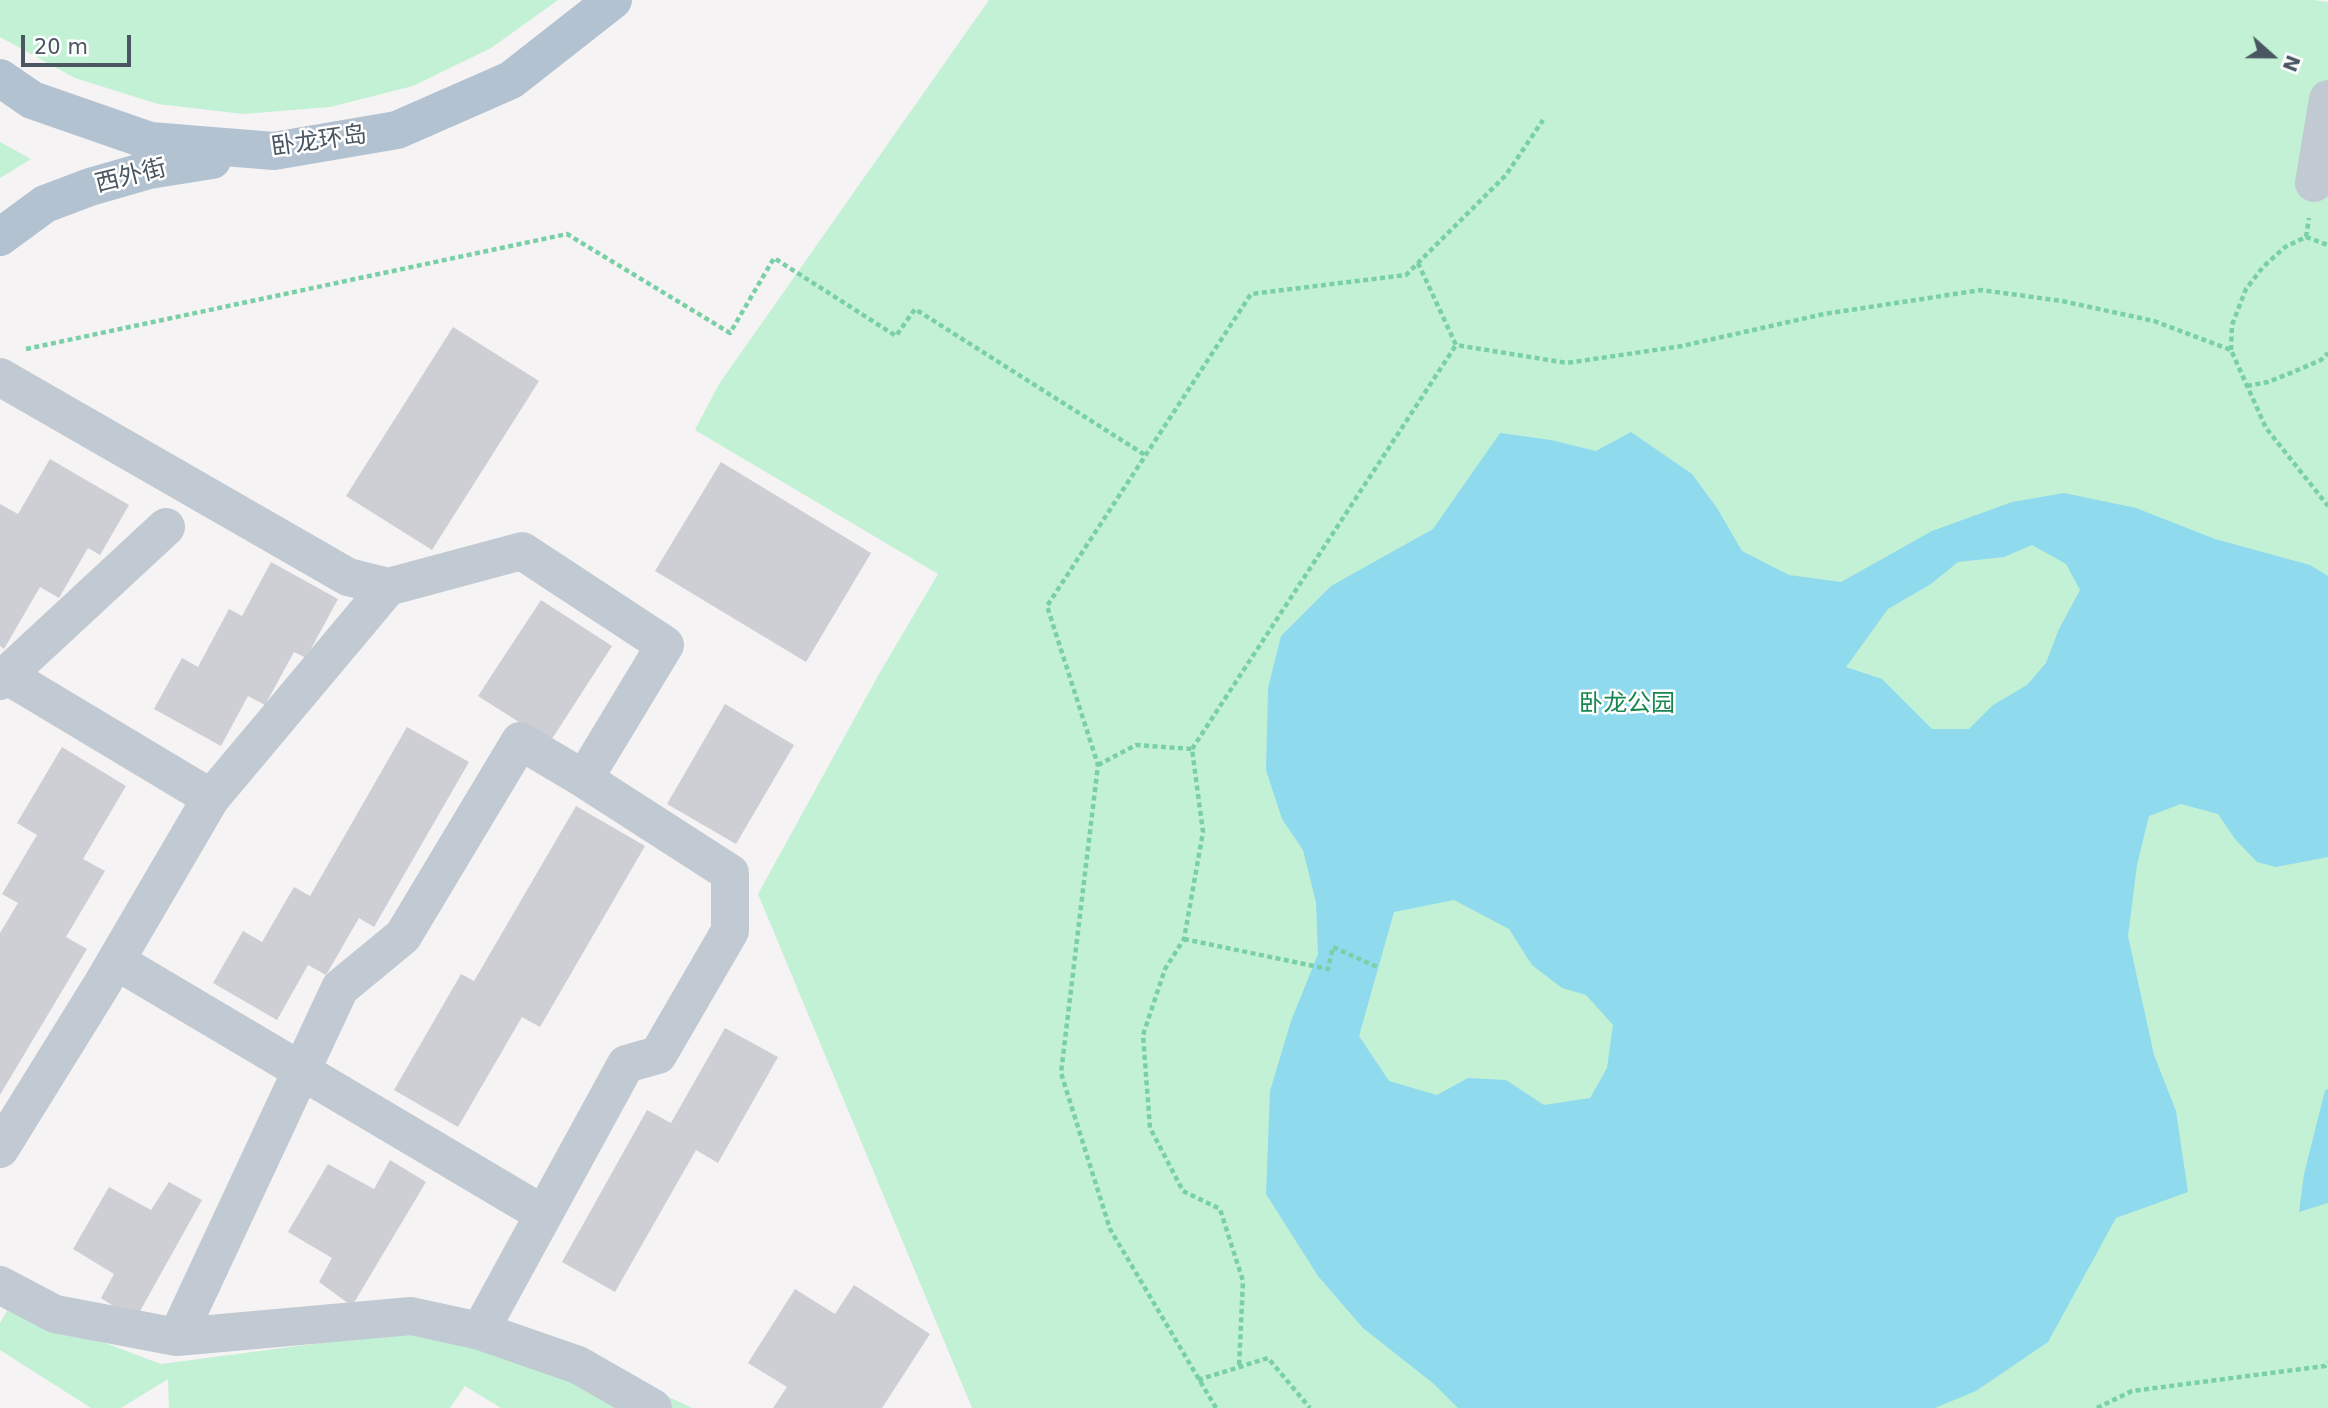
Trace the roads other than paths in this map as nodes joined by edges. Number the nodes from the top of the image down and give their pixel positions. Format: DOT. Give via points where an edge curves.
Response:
graph roads {
  1 [pos="613,0"];
  2 [pos="0,78"];
  3 [pos="2328,99"];
  4 [pos="274,151"];
  5 [pos="2314,183"];
  6 [pos="0,237"];
  7 [pos="7,364"];
  8 [pos="166,527"];
  9 [pos="388,587"];
  10 [pos="3,678"];
  11 [pos="584,779"];
  12 [pos="211,798"];
  13 [pos="116,961"];
  14 [pos="302,1071"];
  15 [pos="0,1149"];
  16 [pos="543,1214"];
  17 [pos="0,1285"];
  18 [pos="480,1331"];
  19 [pos="177,1337"];
  20 [pos="653,1408"];
  1 -- 4 [label="main road, 卧龙环岛" via="511,80 397,130"];
  2 -- 4 [label="main road, 卧龙环岛" via="32,100 150,141"];
  3 -- 5 [label="street"];
  4 -- 6 [label="main road, 西外街" via="149,170 90,187 45,204"];
  7 -- 9 [label="street" via="348,577"];
  8 -- 10 [label="street"];
  9 -- 11 [label="street" via="522,551 665,645"];
  9 -- 12 [label="street"];
  10 -- 12 [label="street"];
  11 -- 14 [label="street" via="520,741 403,936 341,988"];
  11 -- 16 [label="street" via="730,873 730,931 658,1055 626,1064"];
  12 -- 13 [label="street"];
  13 -- 14 [label="street"];
  13 -- 15 [label="street"];
  14 -- 16 [label="street"];
  14 -- 19 [label="street"];
  16 -- 18 [label="street"];
  17 -- 19 [label="street" via="55,1314"];
  18 -- 19 [label="street" via="411,1316"];
  18 -- 20 [label="street" via="578,1365"];
}
